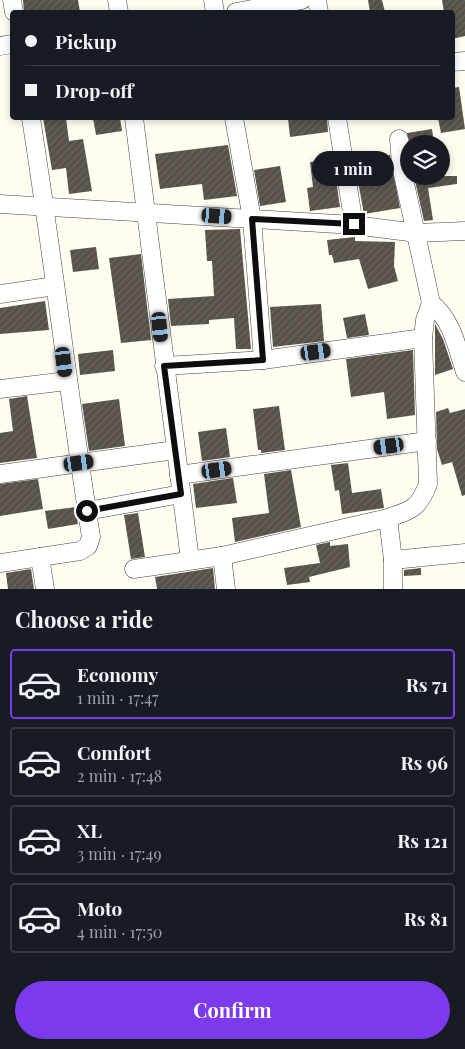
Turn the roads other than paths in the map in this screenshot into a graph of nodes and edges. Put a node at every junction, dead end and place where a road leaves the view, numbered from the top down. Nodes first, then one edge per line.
1 (302, 0) edge
2 (247, 10) edge
3 (31, 120) edge
4 (134, 120) edge
5 (234, 120) edge
6 (337, 120) edge
7 (399, 139) dead end
8 (0, 204) edge
9 (45, 206) junction
10 (148, 212) junction
11 (252, 219) junction
12 (354, 224) junction
13 (465, 231) edge
14 (417, 233) junction
15 (55, 286) junction
16 (0, 294) edge
17 (431, 303) junction
18 (424, 338) junction
19 (263, 360) junction
20 (164, 366) junction
21 (465, 372) edge
22 (67, 381) junction
23 (0, 389) edge
24 (427, 441) junction
25 (175, 450) junction
26 (79, 463) junction
27 (0, 474) edge
28 (179, 475) junction
29 (181, 494) junction
30 (87, 511) junction
31 (388, 518) junction
32 (465, 553) edge
33 (222, 556) junction
34 (40, 557) junction
35 (190, 560) junction
36 (393, 560) junction
37 (0, 563) edge
38 (134, 569) dead end
39 (45, 589) edge
40 (226, 589) edge
41 (393, 589) edge

1 - 2 street
3 - 9 street
4 - 10 street
5 - 11 street
6 - 12 street
7 - 14 street
8 - 9 street
9 - 10 street
9 - 15 street
10 - 11 street
10 - 20 street
11 - 12 street
11 - 19 street
12 - 14 street
13 - 14 street
14 - 17 street
15 - 16 street
15 - 22 street
17 - 18 street
17 - 21 street
18 - 19 street
18 - 24 street
19 - 20 street
20 - 25 street
22 - 23 street
22 - 26 street
24 - 28 street
24 - 31 street
25 - 26 street
25 - 28 street
26 - 27 street
26 - 30 street
28 - 29 street
29 - 30 street
29 - 35 street
30 - 34 street
31 - 33 street
31 - 36 street
32 - 36 street
33 - 35 street
33 - 40 street
34 - 37 street
34 - 39 street
35 - 38 street
36 - 41 street

